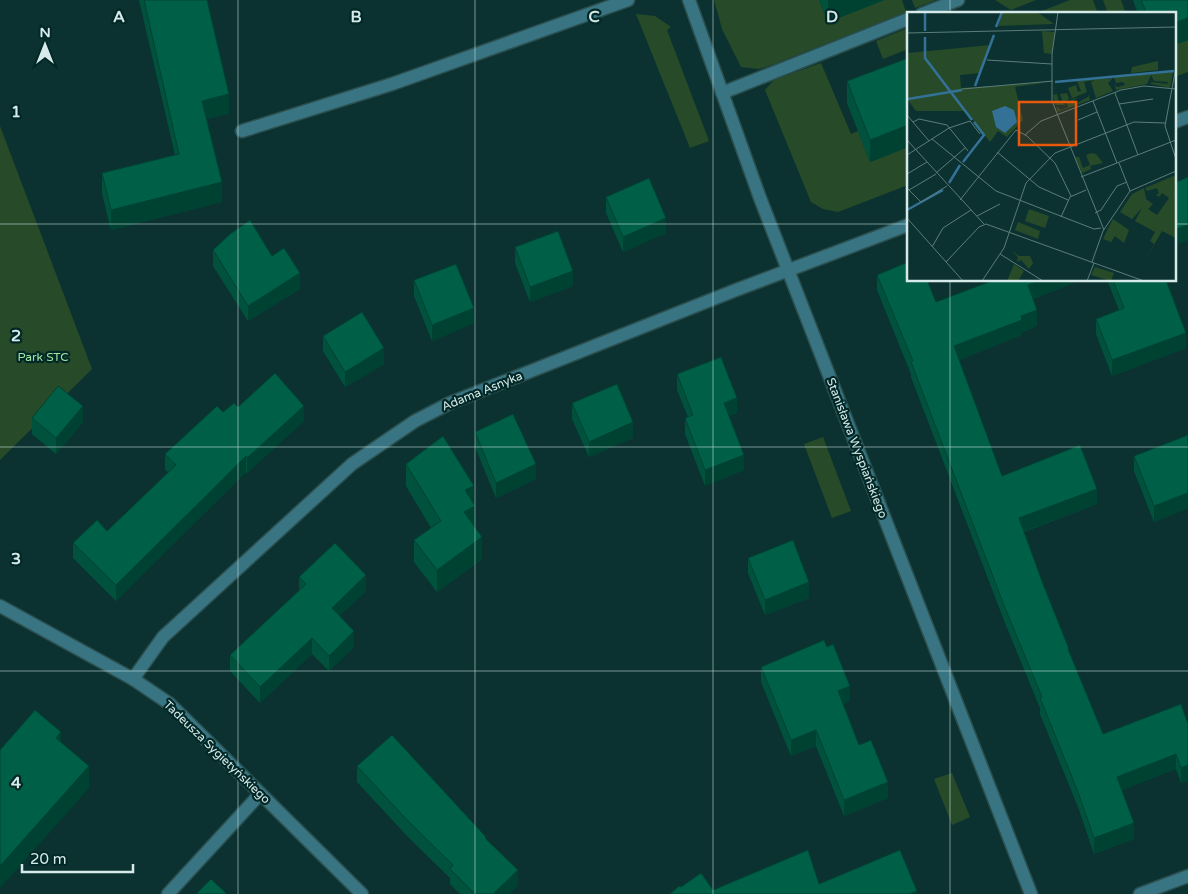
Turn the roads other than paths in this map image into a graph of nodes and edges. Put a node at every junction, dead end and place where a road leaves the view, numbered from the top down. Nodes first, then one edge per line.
1 (628, 0) edge
2 (689, 0) edge
3 (958, 0) edge
4 (927, 12) edge
5 (907, 20) edge
6 (722, 93) junction
7 (1188, 117) edge
8 (1176, 121) edge
9 (242, 131) dead end
10 (907, 225) edge
11 (788, 270) junction
12 (0, 606) edge
13 (133, 679) junction
14 (260, 794) junction
15 (1188, 876) edge
16 (168, 894) edge
17 (362, 894) edge
18 (1031, 894) edge
19 (1140, 894) edge

1 - 9 street
2 - 6 street, Stanisława Wyspiańskiego
3 - 4 street
5 - 6 street
6 - 11 street, Stanisława Wyspiańskiego
7 - 8 street
10 - 11 street, Adama Asnyka
11 - 13 street, Adama Asnyka
11 - 18 street, Stanisława Wyspiańskiego
12 - 13 street, Tadeusza Sygietyńskiego
13 - 14 street, Tadeusza Sygietyńskiego
14 - 16 street
14 - 17 street, Tadeusza Sygietyńskiego
15 - 19 street

